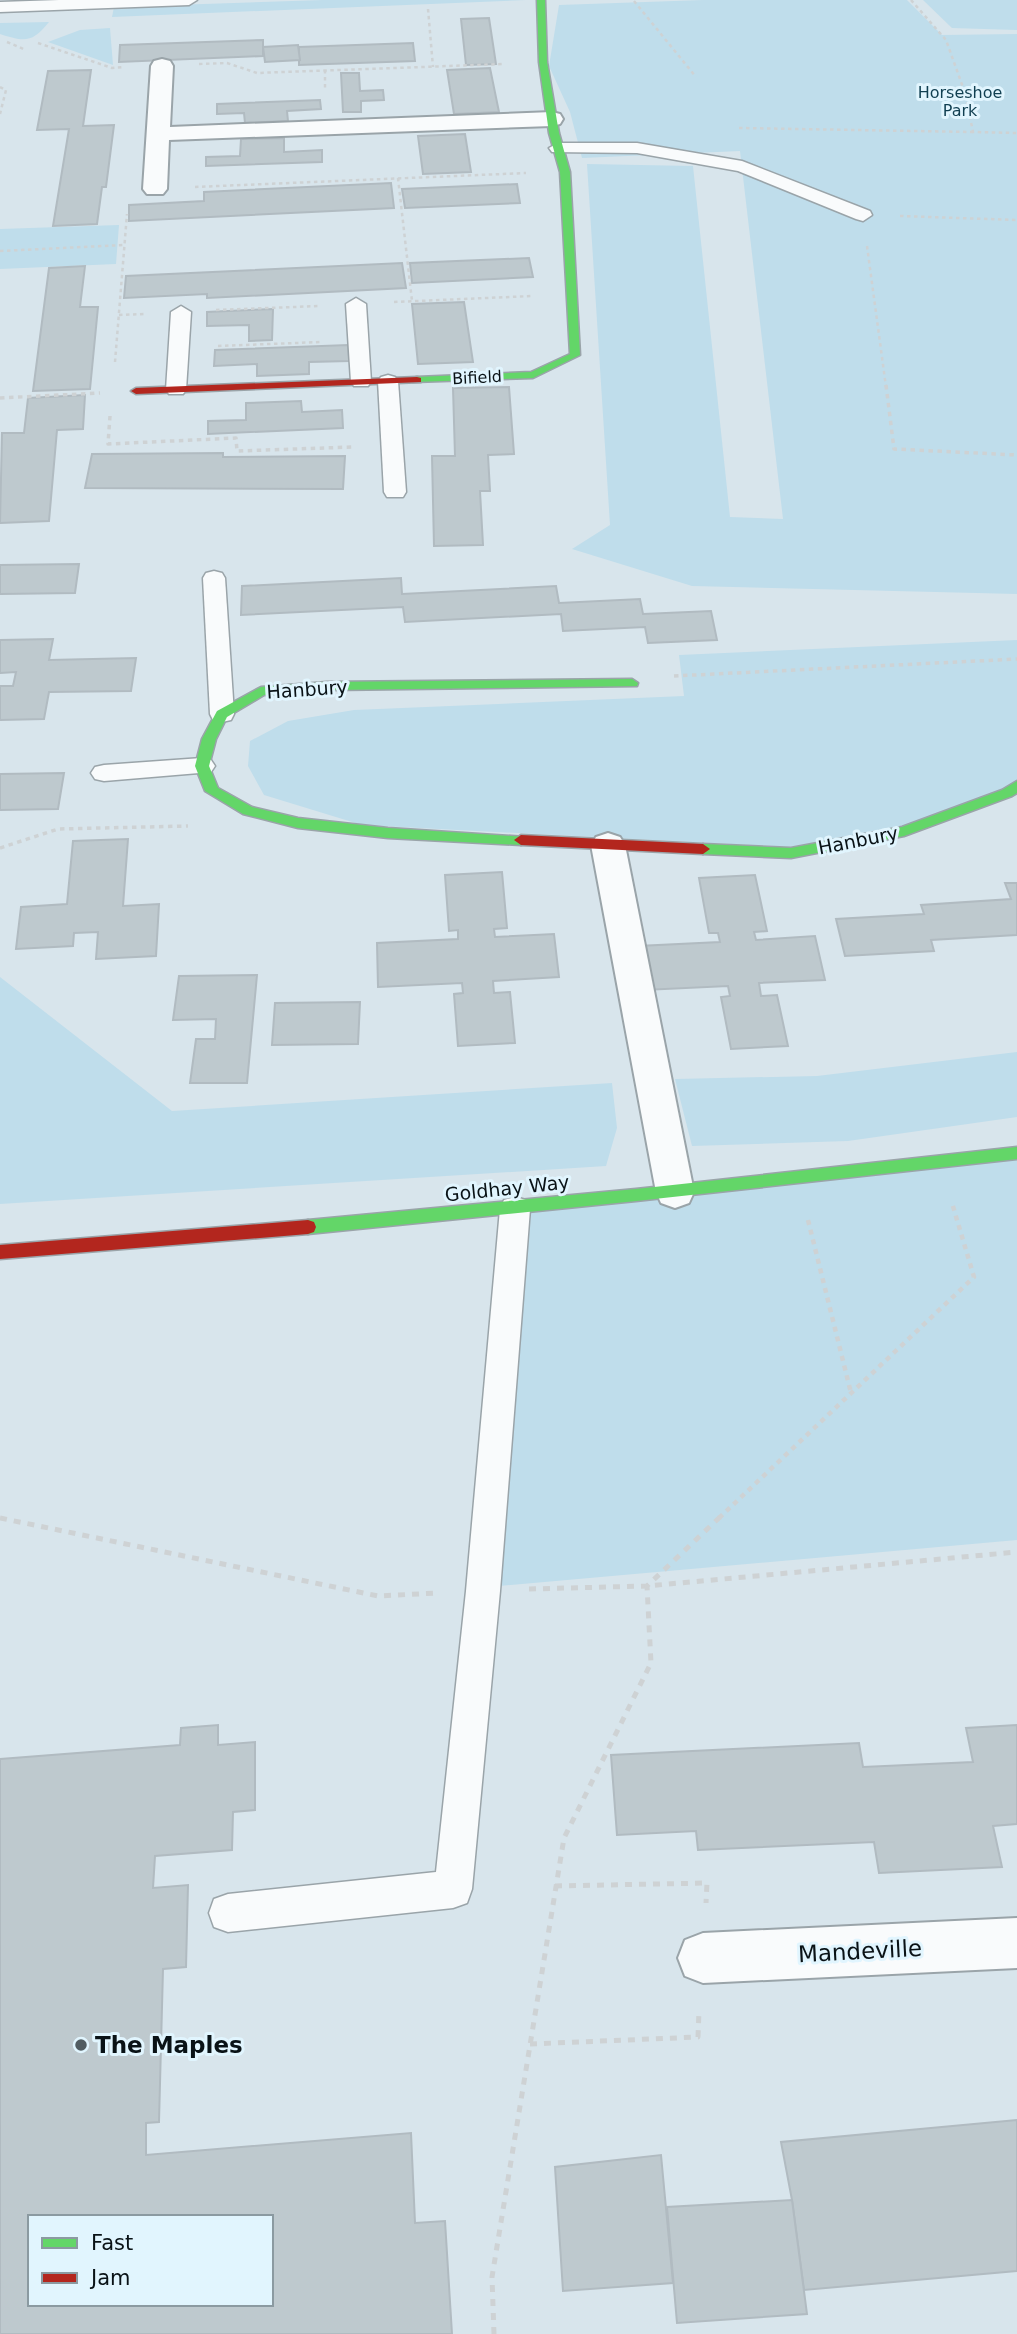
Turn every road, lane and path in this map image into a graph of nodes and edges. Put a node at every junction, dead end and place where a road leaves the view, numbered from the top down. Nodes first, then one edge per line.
1 (189, 0) edge
2 (541, 0) edge
3 (911, 0) edge
4 (634, 1) edge
5 (0, 7) edge
6 (428, 9) dead end
7 (0, 39) edge
8 (38, 43) dead end
9 (26, 50) dead end
10 (543, 62) junction
11 (162, 66) junction
12 (433, 67) junction
13 (696, 77) dead end
14 (0, 88) edge
15 (0, 114) edge
16 (552, 118) junction
17 (737, 128) dead end
18 (972, 132) junction
19 (157, 134) junction
20 (1017, 134) edge
21 (558, 148) junction
22 (565, 172) junction
23 (398, 178) junction
24 (155, 189) junction
25 (863, 215) junction
26 (1017, 220) edge
27 (124, 245) junction
28 (0, 251) edge
29 (412, 301) dead end
30 (356, 304) dead end
31 (181, 312) dead end
32 (358, 340) junction
33 (179, 348) junction
34 (388, 381) junction
35 (362, 382) junction
36 (176, 390) junction
37 (136, 391) joint
38 (113, 393) junction
39 (0, 398) edge
40 (392, 446) junction
41 (1017, 455) edge
42 (395, 492) dead end
43 (214, 578) dead end
44 (1017, 659) edge
45 (632, 684) joint
46 (222, 714) junction
47 (202, 766) junction
48 (104, 773) dead end
49 (1017, 786) edge
50 (248, 811) junction
51 (608, 845) junction
52 (0, 848) edge
53 (1017, 1153) edge
54 (939, 1162) junction
55 (798, 1178) junction
56 (675, 1192) junction
57 (515, 1209) junction
58 (0, 1252) edge
59 (851, 1393) junction
60 (228, 1913) dead end
61 (1017, 1943) edge
62 (703, 1958) dead end
63 (494, 2334) edge

1 - 5 lane
2 - 10 street, Bifield
3 - 18 path
4 - 13 path
6 - 12 path
7 - 9 path
8 - 11 path
10 - 12 path
10 - 16 street, Bifield
11 - 12 path
11 - 19 street
14 - 15 path
16 - 19 street
16 - 21 street, Bifield
17 - 18 path
18 - 20 path
19 - 24 street
21 - 22 street, Bifield
21 - 25 lane
22 - 23 path
22 - 34 street, Bifield
23 - 24 path
23 - 29 path
24 - 27 path
25 - 26 path
25 - 41 path
27 - 28 path
27 - 38 path
30 - 32 lane
31 - 33 lane
32 - 33 path
32 - 35 lane
33 - 36 lane
34 - 35 street, Bifield
34 - 40 lane
35 - 36 street, Bifield
36 - 37 street, Bifield
37 - 38 path
38 - 39 path
38 - 40 path
40 - 42 lane
43 - 46 lane
44 - 45 path
45 - 46 street, Hanbury
46 - 47 street
47 - 48 lane
47 - 50 street, Hanbury
49 - 51 street, Hanbury
50 - 51 street, Hanbury
50 - 52 path
51 - 56 street
53 - 54 street, Goldhay Way
54 - 55 street, Goldhay Way
54 - 59 path
55 - 56 street, Goldhay Way
55 - 59 path
56 - 57 street, Goldhay Way
57 - 58 street, Goldhay Way
57 - 60 lane
59 - 63 path
61 - 62 street, Mandeville

